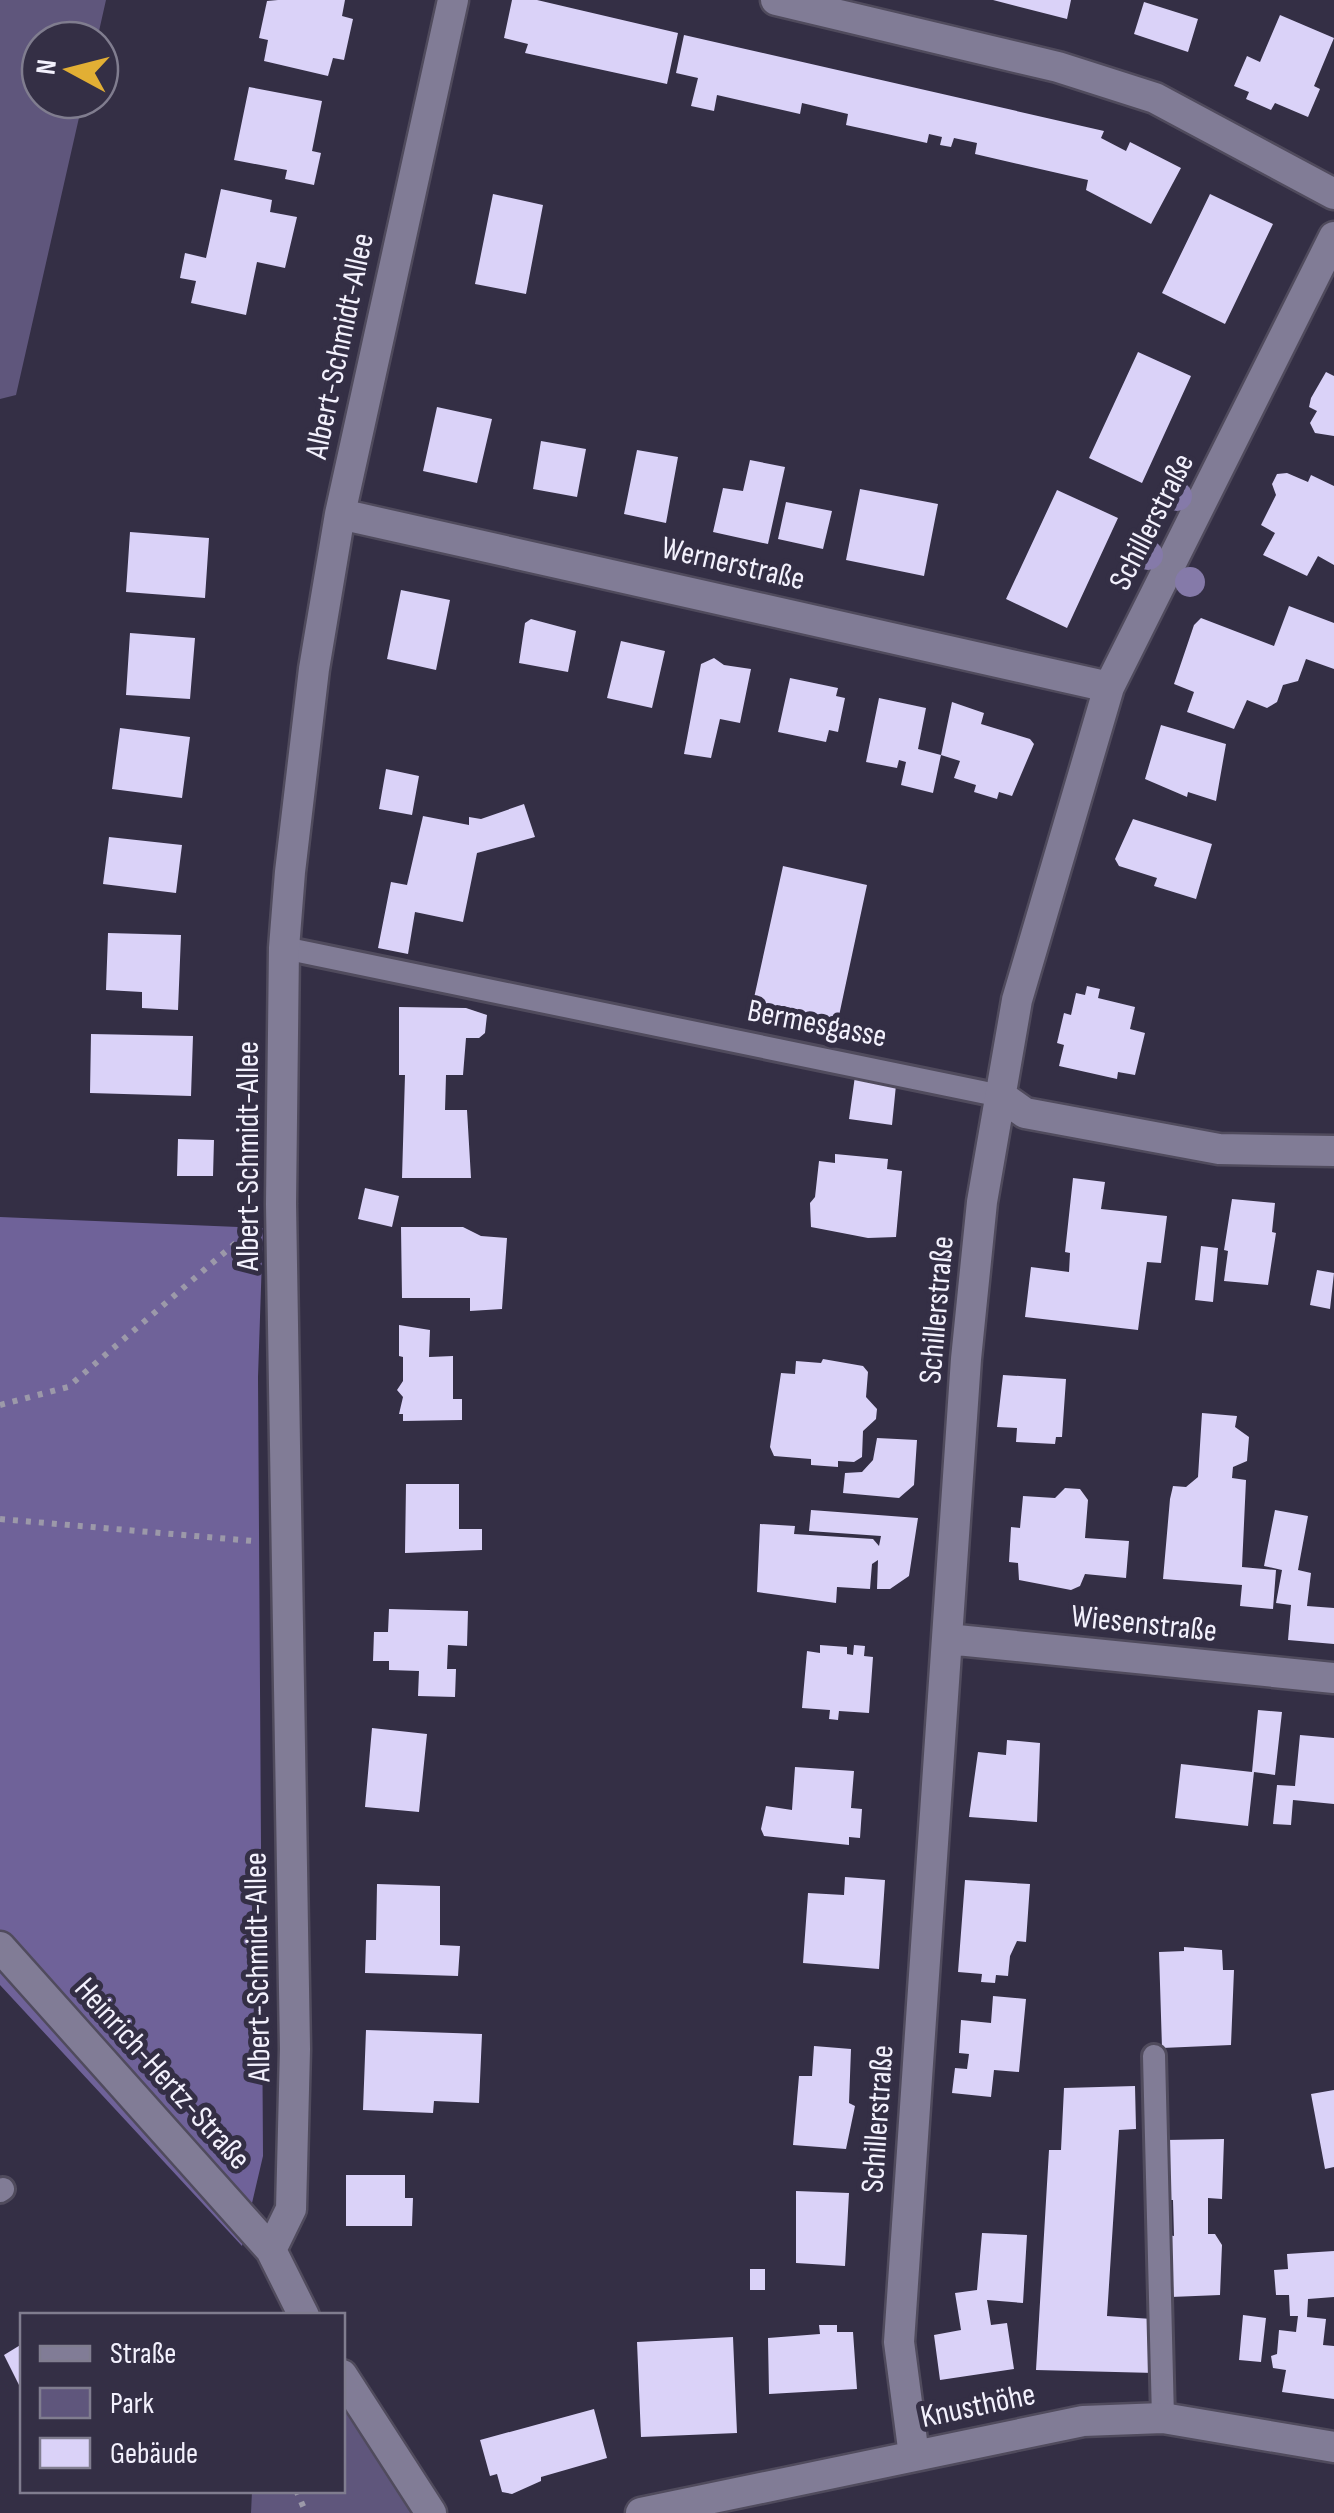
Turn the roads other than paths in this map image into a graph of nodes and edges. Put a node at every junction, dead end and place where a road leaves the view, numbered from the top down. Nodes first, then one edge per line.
1 (453, 0) edge
2 (776, 0) edge
3 (1334, 194) edge
4 (1334, 237) edge
5 (340, 514) junction
6 (1109, 688) junction
7 (284, 948) junction
8 (1001, 1096) junction
9 (1334, 1151) edge
10 (947, 1639) junction
11 (1334, 1678) edge
12 (0, 1947) edge
13 (1154, 2056) dead end
14 (271, 2250) junction
15 (302, 2313) edge
16 (345, 2380) edge
17 (1162, 2418) junction
18 (1334, 2447) edge
19 (914, 2456) junction
20 (431, 2513) edge
21 (640, 2513) edge

1 - 5 street, Albert-Schmidt-Allee
2 - 3 street
4 - 6 street, Schillerstraße
5 - 6 street, Wernerstraße
5 - 7 street, Albert-Schmidt-Allee
6 - 8 street, Schillerstraße
7 - 8 lane, Bermesgasse
7 - 14 street, Albert-Schmidt-Allee
8 - 9 street, Bermesgasse
8 - 10 street, Schillerstraße
10 - 11 street, Wiesenstraße
10 - 19 street, Schillerstraße
12 - 14 street, Heinrich-Hertz-Straße
13 - 17 lane
14 - 15 street
16 - 20 street
17 - 18 street, Knusthöhe
17 - 19 street, Knusthöhe
19 - 21 street, Knusthöhe

